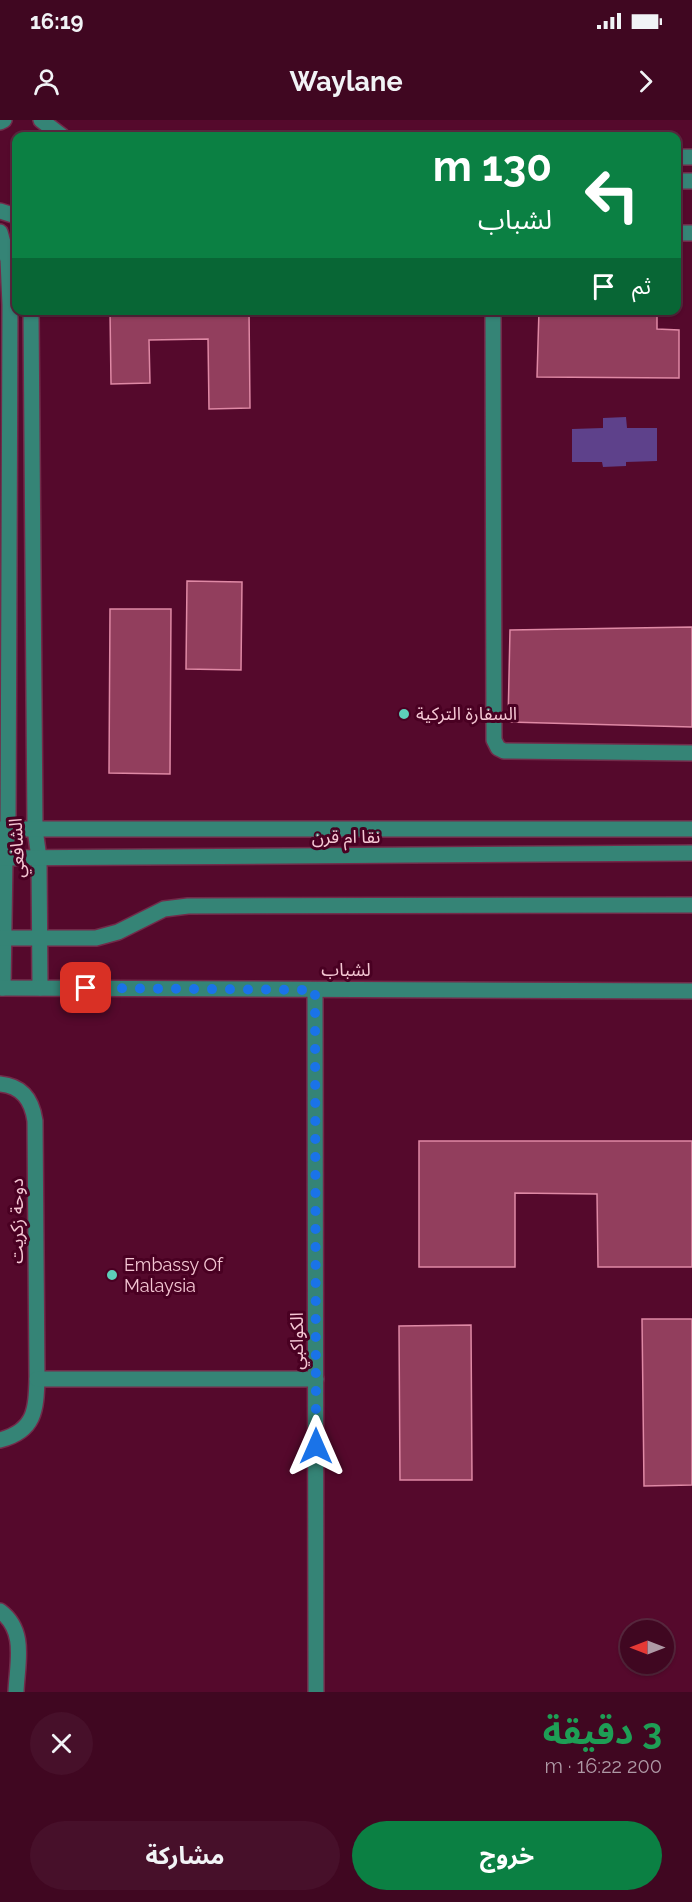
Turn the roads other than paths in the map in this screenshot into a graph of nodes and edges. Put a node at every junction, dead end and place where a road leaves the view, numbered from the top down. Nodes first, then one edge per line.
1 (0, 232) edge
2 (31, 315) edge
3 (493, 315) edge
4 (692, 753) edge
5 (4, 829) edge
6 (35, 829) junction
7 (692, 829) edge
8 (692, 853) edge
9 (2, 858) edge
10 (39, 858) junction
11 (692, 905) edge
12 (3, 938) junction
13 (39, 939) junction
14 (1, 988) edge
15 (40, 988) junction
16 (315, 990) junction
17 (692, 991) edge
18 (0, 1084) edge
19 (37, 1379) junction
20 (316, 1379) junction
21 (0, 1440) edge
22 (0, 1611) edge
23 (16, 1692) edge
24 (316, 1692) edge

1 - 5 street, الشافعي
2 - 6 street, الشافعي
3 - 4 street
5 - 6 street, نقا ام قرن
5 - 9 street, الشافعي
6 - 7 street, نقا ام قرن
6 - 10 street, الشافعي
8 - 10 street, نقا ام قرن
9 - 10 street, نقا ام قرن
9 - 12 street, الشافعي
10 - 13 street, الشافعي
11 - 13 street
12 - 13 street
12 - 14 street, الشافعي
13 - 15 street, الشافعي
14 - 15 street, لشباب
15 - 16 street, لشباب
16 - 17 street, لشباب
16 - 20 street, الكواكبي
18 - 19 street, دوحة زكريت
19 - 20 street
19 - 21 street, دوحة زكريت
20 - 24 street, الكواكبي
22 - 23 street

